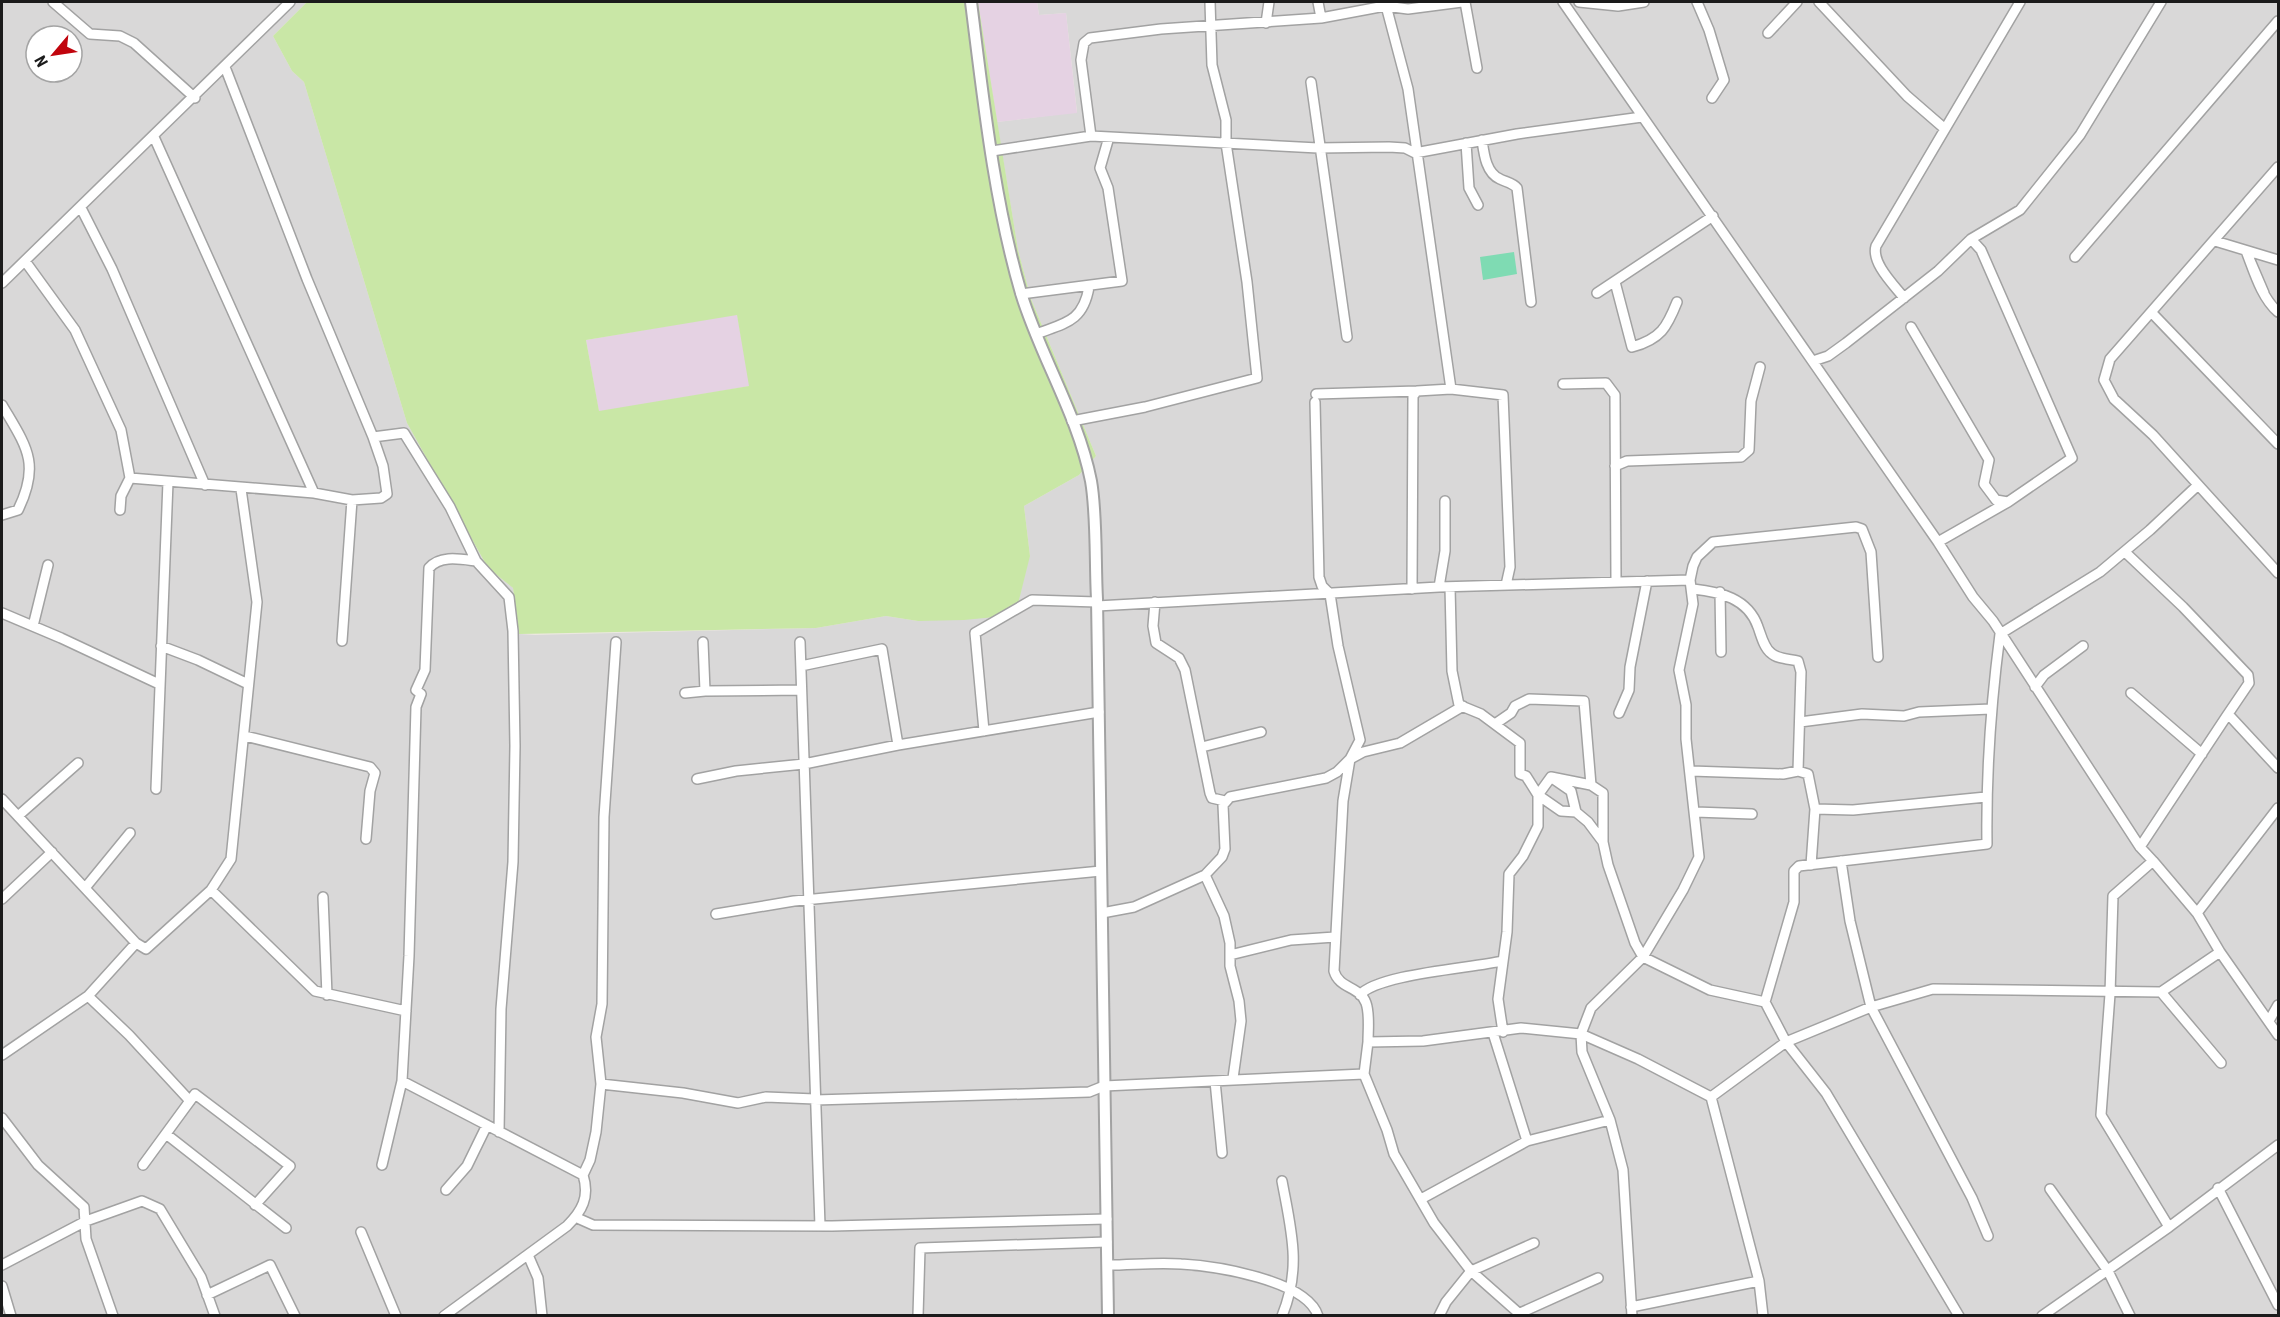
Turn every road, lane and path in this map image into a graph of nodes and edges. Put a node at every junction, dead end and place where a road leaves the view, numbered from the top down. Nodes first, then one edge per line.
1 (53, 2) edge
2 (290, 2) edge
3 (971, 2) edge
4 (1210, 2) edge
5 (1269, 2) edge
6 (1318, 2) edge
7 (1346, 2) edge
8 (1463, 2) edge
9 (1563, 2) edge
10 (1579, 2) edge
11 (1644, 2) edge
12 (1697, 2) edge
13 (1797, 2) edge
14 (1819, 2) edge
15 (2020, 2) edge
16 (2161, 2) edge
17 (1385, 4) edge
18 (1347, 13) junction
19 (1321, 18) junction
20 (2278, 21) edge
21 (1266, 23) junction
22 (1212, 28) junction
23 (1768, 33) dead end
24 (225, 67) junction
25 (1477, 68) dead end
26 (1311, 82) dead end
27 (195, 98) junction
28 (1712, 98) dead end
29 (1641, 117) junction
30 (1945, 129) junction
31 (1090, 135) junction
32 (1109, 136) junction
33 (154, 137) junction
34 (1482, 140) junction
35 (1226, 143) junction
36 (1466, 143) junction
37 (1318, 148) junction
38 (992, 151) junction
39 (1415, 153) junction
40 (2278, 167) edge
41 (1478, 205) dead end
42 (81, 208) junction
43 (1713, 216) junction
44 (1971, 239) junction
45 (2215, 241) junction
46 (2246, 251) junction
47 (2075, 257) dead end
48 (2278, 260) edge
49 (25, 261) junction
50 (1615, 282) junction
51 (2, 283) edge
52 (1089, 287) junction
53 (1597, 293) dead end
54 (1022, 294) junction
55 (1904, 298) junction
56 (1532, 302) dead end
57 (1677, 302) dead end
58 (2278, 312) edge
59 (2152, 313) junction
60 (1911, 327) dead end
61 (1036, 334) junction
62 (1347, 337) dead end
63 (1813, 361) junction
64 (1760, 367) dead end
65 (1563, 384) dead end
66 (1452, 389) junction
67 (1417, 392) junction
68 (2, 405) edge
69 (1072, 421) junction
70 (373, 437) junction
71 (2278, 444) edge
72 (1615, 466) junction
73 (130, 478) junction
74 (168, 482) junction
75 (205, 485) junction
76 (2198, 485) junction
77 (241, 489) junction
78 (314, 493) junction
79 (352, 500) junction
80 (1445, 501) dead end
81 (2008, 502) junction
82 (120, 510) dead end
83 (2, 515) edge
84 (1938, 542) junction
85 (2125, 552) junction
86 (476, 561) junction
87 (48, 565) dead end
88 (2278, 573) edge
89 (1616, 580) junction
90 (1647, 581) junction
91 (1692, 584) junction
92 (1506, 585) junction
93 (1439, 587) junction
94 (1450, 587) junction
95 (1412, 589) junction
96 (1720, 592) junction
97 (1330, 594) junction
98 (1155, 602) junction
99 (1097, 604) junction
100 (2, 613) edge
101 (33, 626) junction
102 (2000, 634) junction
103 (342, 641) dead end
104 (616, 642) dead end
105 (703, 642) dead end
106 (800, 642) dead end
107 (161, 646) junction
108 (2083, 646) dead end
109 (1721, 652) dead end
110 (1878, 657) dead end
111 (801, 666) junction
112 (159, 684) junction
113 (248, 684) junction
114 (2035, 687) junction
115 (801, 690) junction
116 (705, 691) junction
117 (685, 693) dead end
118 (2131, 693) dead end
119 (1463, 706) junction
120 (1991, 709) junction
121 (1099, 712) junction
122 (1619, 713) dead end
123 (2228, 714) junction
124 (1800, 722) junction
125 (1495, 724) junction
126 (984, 731) junction
127 (1261, 732) dead end
128 (245, 736) junction
129 (897, 745) junction
130 (1202, 747) junction
131 (2202, 754) junction
132 (1350, 759) junction
133 (78, 763) dead end
134 (804, 764) junction
135 (2278, 768) edge
136 (1691, 771) junction
137 (1798, 771) junction
138 (1551, 777) junction
139 (697, 779) dead end
140 (1591, 785) junction
141 (156, 789) dead end
142 (1538, 795) junction
143 (1986, 797) junction
144 (2, 799) edge
145 (1225, 801) junction
146 (2278, 808) edge
147 (1815, 809) junction
148 (1695, 812) junction
149 (1576, 813) junction
150 (1752, 814) dead end
151 (18, 816) junction
152 (130, 833) dead end
153 (366, 839) dead end
154 (1603, 842) junction
155 (2140, 847) junction
156 (52, 852) junction
157 (1841, 861) junction
158 (2153, 861) junction
159 (1811, 865) junction
160 (1101, 871) junction
161 (1205, 875) junction
162 (85, 888) junction
163 (211, 890) junction
164 (323, 897) dead end
165 (2, 899) edge
166 (808, 900) junction
167 (1102, 913) junction
168 (2197, 913) junction
169 (716, 914) dead end
170 (1335, 937) junction
171 (136, 942) junction
172 (2220, 952) junction
173 (1230, 955) junction
174 (1643, 957) junction
175 (1502, 961) junction
176 (2161, 992) junction
177 (1360, 994) junction
178 (2110, 994) junction
179 (327, 995) junction
180 (88, 996) junction
181 (1765, 1002) junction
182 (2278, 1005) edge
183 (1871, 1007) junction
184 (406, 1011) junction
185 (2270, 1019) junction
186 (1503, 1032) junction
187 (1493, 1033) junction
188 (1581, 1034) junction
189 (2278, 1035) edge
190 (1368, 1042) junction
191 (1786, 1042) junction
192 (2, 1055) edge
193 (2221, 1063) dead end
194 (1364, 1074) junction
195 (1233, 1078) junction
196 (1215, 1080) junction
197 (402, 1081) junction
198 (601, 1084) junction
199 (1104, 1086) junction
200 (1711, 1097) junction
201 (815, 1100) junction
202 (190, 1101) junction
203 (2, 1118) edge
204 (1610, 1120) junction
205 (487, 1125) junction
206 (499, 1132) junction
207 (166, 1134) junction
208 (1527, 1141) junction
209 (2278, 1145) edge
210 (1222, 1153) dead end
211 (143, 1165) dead end
212 (382, 1165) dead end
213 (583, 1175) junction
214 (1282, 1181) dead end
215 (2218, 1188) junction
216 (2050, 1189) dead end
217 (446, 1190) dead end
218 (1421, 1199) junction
219 (255, 1205) junction
220 (575, 1217) junction
221 (1107, 1219) junction
222 (86, 1221) junction
223 (820, 1226) junction
224 (2169, 1227) junction
225 (286, 1228) dead end
226 (361, 1233) dead end
227 (1988, 1236) dead end
228 (1107, 1242) junction
229 (1534, 1243) dead end
230 (528, 1255) junction
231 (3, 1262) edge
232 (1108, 1265) junction
233 (1471, 1271) junction
234 (2108, 1271) junction
235 (1598, 1278) dead end
236 (1759, 1281) junction
237 (2, 1286) edge
238 (1292, 1291) junction
239 (207, 1295) junction
240 (2278, 1305) edge
241 (1631, 1311) edge
242 (1521, 1314) edge
243 (11, 1316) edge
244 (113, 1316) edge
245 (215, 1316) edge
246 (295, 1316) edge
247 (396, 1316) edge
248 (444, 1316) edge
249 (542, 1316) edge
250 (918, 1316) edge
251 (1108, 1316) edge
252 (1282, 1316) edge
253 (1318, 1316) edge
254 (1439, 1316) edge
255 (1763, 1316) edge
256 (1959, 1316) edge
257 (2042, 1316) edge
258 (2130, 1316) edge

1 - 27 street
2 - 24 street
3 - 38 street
4 - 22 street
5 - 21 street
6 - 19 street
7 - 18 street
8 - 17 street
8 - 25 street
9 - 29 street
10 - 11 street
12 - 28 street
13 - 23 street
14 - 30 street
15 - 30 street
16 - 44 street
17 - 18 street
17 - 39 street
18 - 19 street
19 - 21 street
20 - 47 street
21 - 22 street
22 - 31 street
22 - 35 street
24 - 27 street
24 - 70 street
26 - 37 street
27 - 33 street
29 - 34 street
29 - 43 street
30 - 55 street
31 - 32 street
31 - 38 street
32 - 35 street
32 - 52 street
33 - 42 street
33 - 78 street
34 - 36 street
34 - 56 street
35 - 37 street
35 - 69 street
36 - 39 street
36 - 41 street
37 - 39 street
37 - 62 street
38 - 54 street
39 - 66 street
40 - 45 street
42 - 49 street
42 - 75 street
43 - 50 street
43 - 63 street
44 - 55 street
44 - 81 street
45 - 46 street
45 - 59 street
46 - 48 street
46 - 58 street
49 - 51 street
49 - 73 street
50 - 53 street
50 - 57 street
52 - 54 street
52 - 61 street
54 - 61 street
55 - 63 street
59 - 71 street
59 - 76 street
60 - 81 street
61 - 69 street
63 - 84 street
64 - 72 street
65 - 72 street
66 - 67 street
66 - 92 street
67 - 95 street
67 - 97 street
68 - 83 street
69 - 99 street
70 - 79 street
70 - 86 street
72 - 89 street
73 - 74 street
73 - 82 street
74 - 75 street
74 - 107 street
75 - 77 street
76 - 85 street
76 - 88 street
77 - 78 street
77 - 113 street
78 - 79 street
79 - 103 street
80 - 93 street
81 - 84 street
84 - 102 street
85 - 102 street
85 - 123 street
86 - 184 street
86 - 206 street
87 - 101 street
89 - 90 street
89 - 92 street
90 - 91 street
90 - 122 street
91 - 96 street
91 - 110 street
91 - 136 street
92 - 94 street
93 - 94 street
93 - 95 street
94 - 119 street
95 - 97 street
96 - 109 street
96 - 124 street
97 - 98 street
97 - 132 street
98 - 99 street
98 - 130 street
99 - 121 street
99 - 126 street
100 - 101 street
101 - 112 street
102 - 114 street
102 - 120 street
104 - 198 street
105 - 116 street
106 - 111 street
107 - 112 street
107 - 113 street
108 - 114 street
111 - 115 street
111 - 129 street
112 - 141 street
113 - 128 street
114 - 155 street
115 - 116 street
115 - 134 street
116 - 117 street
118 - 131 street
119 - 125 street
119 - 132 street
120 - 124 street
120 - 143 street
121 - 126 street
121 - 160 street
123 - 131 street
123 - 135 street
124 - 137 street
125 - 140 street
125 - 142 street
126 - 129 street
127 - 130 street
128 - 153 street
128 - 163 street
129 - 134 street
130 - 145 street
131 - 155 street
132 - 145 street
132 - 170 street
133 - 151 street
134 - 139 street
134 - 166 street
136 - 137 street
136 - 148 street
137 - 147 street
138 - 140 street
138 - 142 street
138 - 149 street
140 - 154 street
142 - 149 street
142 - 175 street
143 - 147 street
143 - 157 street
144 - 151 street
145 - 161 street
146 - 168 street
147 - 159 street
148 - 150 street
148 - 174 street
149 - 154 street
151 - 156 street
152 - 162 street
154 - 174 street
155 - 158 street
156 - 162 street
156 - 165 street
157 - 159 street
157 - 183 street
158 - 168 street
158 - 178 street
159 - 181 street
160 - 166 street
160 - 167 street
161 - 167 street
161 - 173 street
162 - 171 street
163 - 171 street
163 - 179 street
164 - 179 street
166 - 169 street
166 - 201 street
167 - 199 street
168 - 172 street
170 - 173 street
170 - 177 street
171 - 180 street
172 - 176 street
172 - 185 street
173 - 195 street
174 - 181 street
174 - 188 street
175 - 177 street
175 - 186 street
176 - 178 street
176 - 193 street
177 - 190 street
178 - 183 street
178 - 224 street
179 - 184 street
180 - 192 street
180 - 202 street
181 - 191 street
182 - 185 street
183 - 191 street
183 - 227 street
184 - 197 street
185 - 189 street
186 - 187 street
186 - 188 street
187 - 190 street
187 - 208 street
188 - 200 street
188 - 204 street
190 - 194 street
191 - 200 street
191 - 256 street
194 - 195 street
194 - 218 street
195 - 196 street
196 - 199 street
196 - 210 street
197 - 205 street
197 - 212 street
198 - 201 street
198 - 213 street
199 - 201 street
199 - 221 street
200 - 236 street
201 - 223 street
202 - 207 street
202 - 219 street
203 - 222 street
204 - 208 street
204 - 241 street
205 - 206 street
205 - 217 street
206 - 213 street
207 - 211 street
207 - 219 street
208 - 218 street
209 - 215 street
213 - 220 street
214 - 238 street
215 - 224 street
215 - 240 street
216 - 234 street
218 - 233 street
219 - 225 street
220 - 223 street
220 - 230 street
221 - 223 street
221 - 228 street
222 - 231 street
222 - 239 street
222 - 244 street
224 - 234 street
226 - 247 street
228 - 232 street
228 - 250 street
229 - 233 street
230 - 248 street
230 - 249 street
232 - 238 street
232 - 251 street
233 - 242 street
233 - 254 street
234 - 257 street
234 - 258 street
235 - 242 street
236 - 241 street
236 - 255 street
237 - 243 street
238 - 252 street
238 - 253 street
239 - 245 street
239 - 246 street

